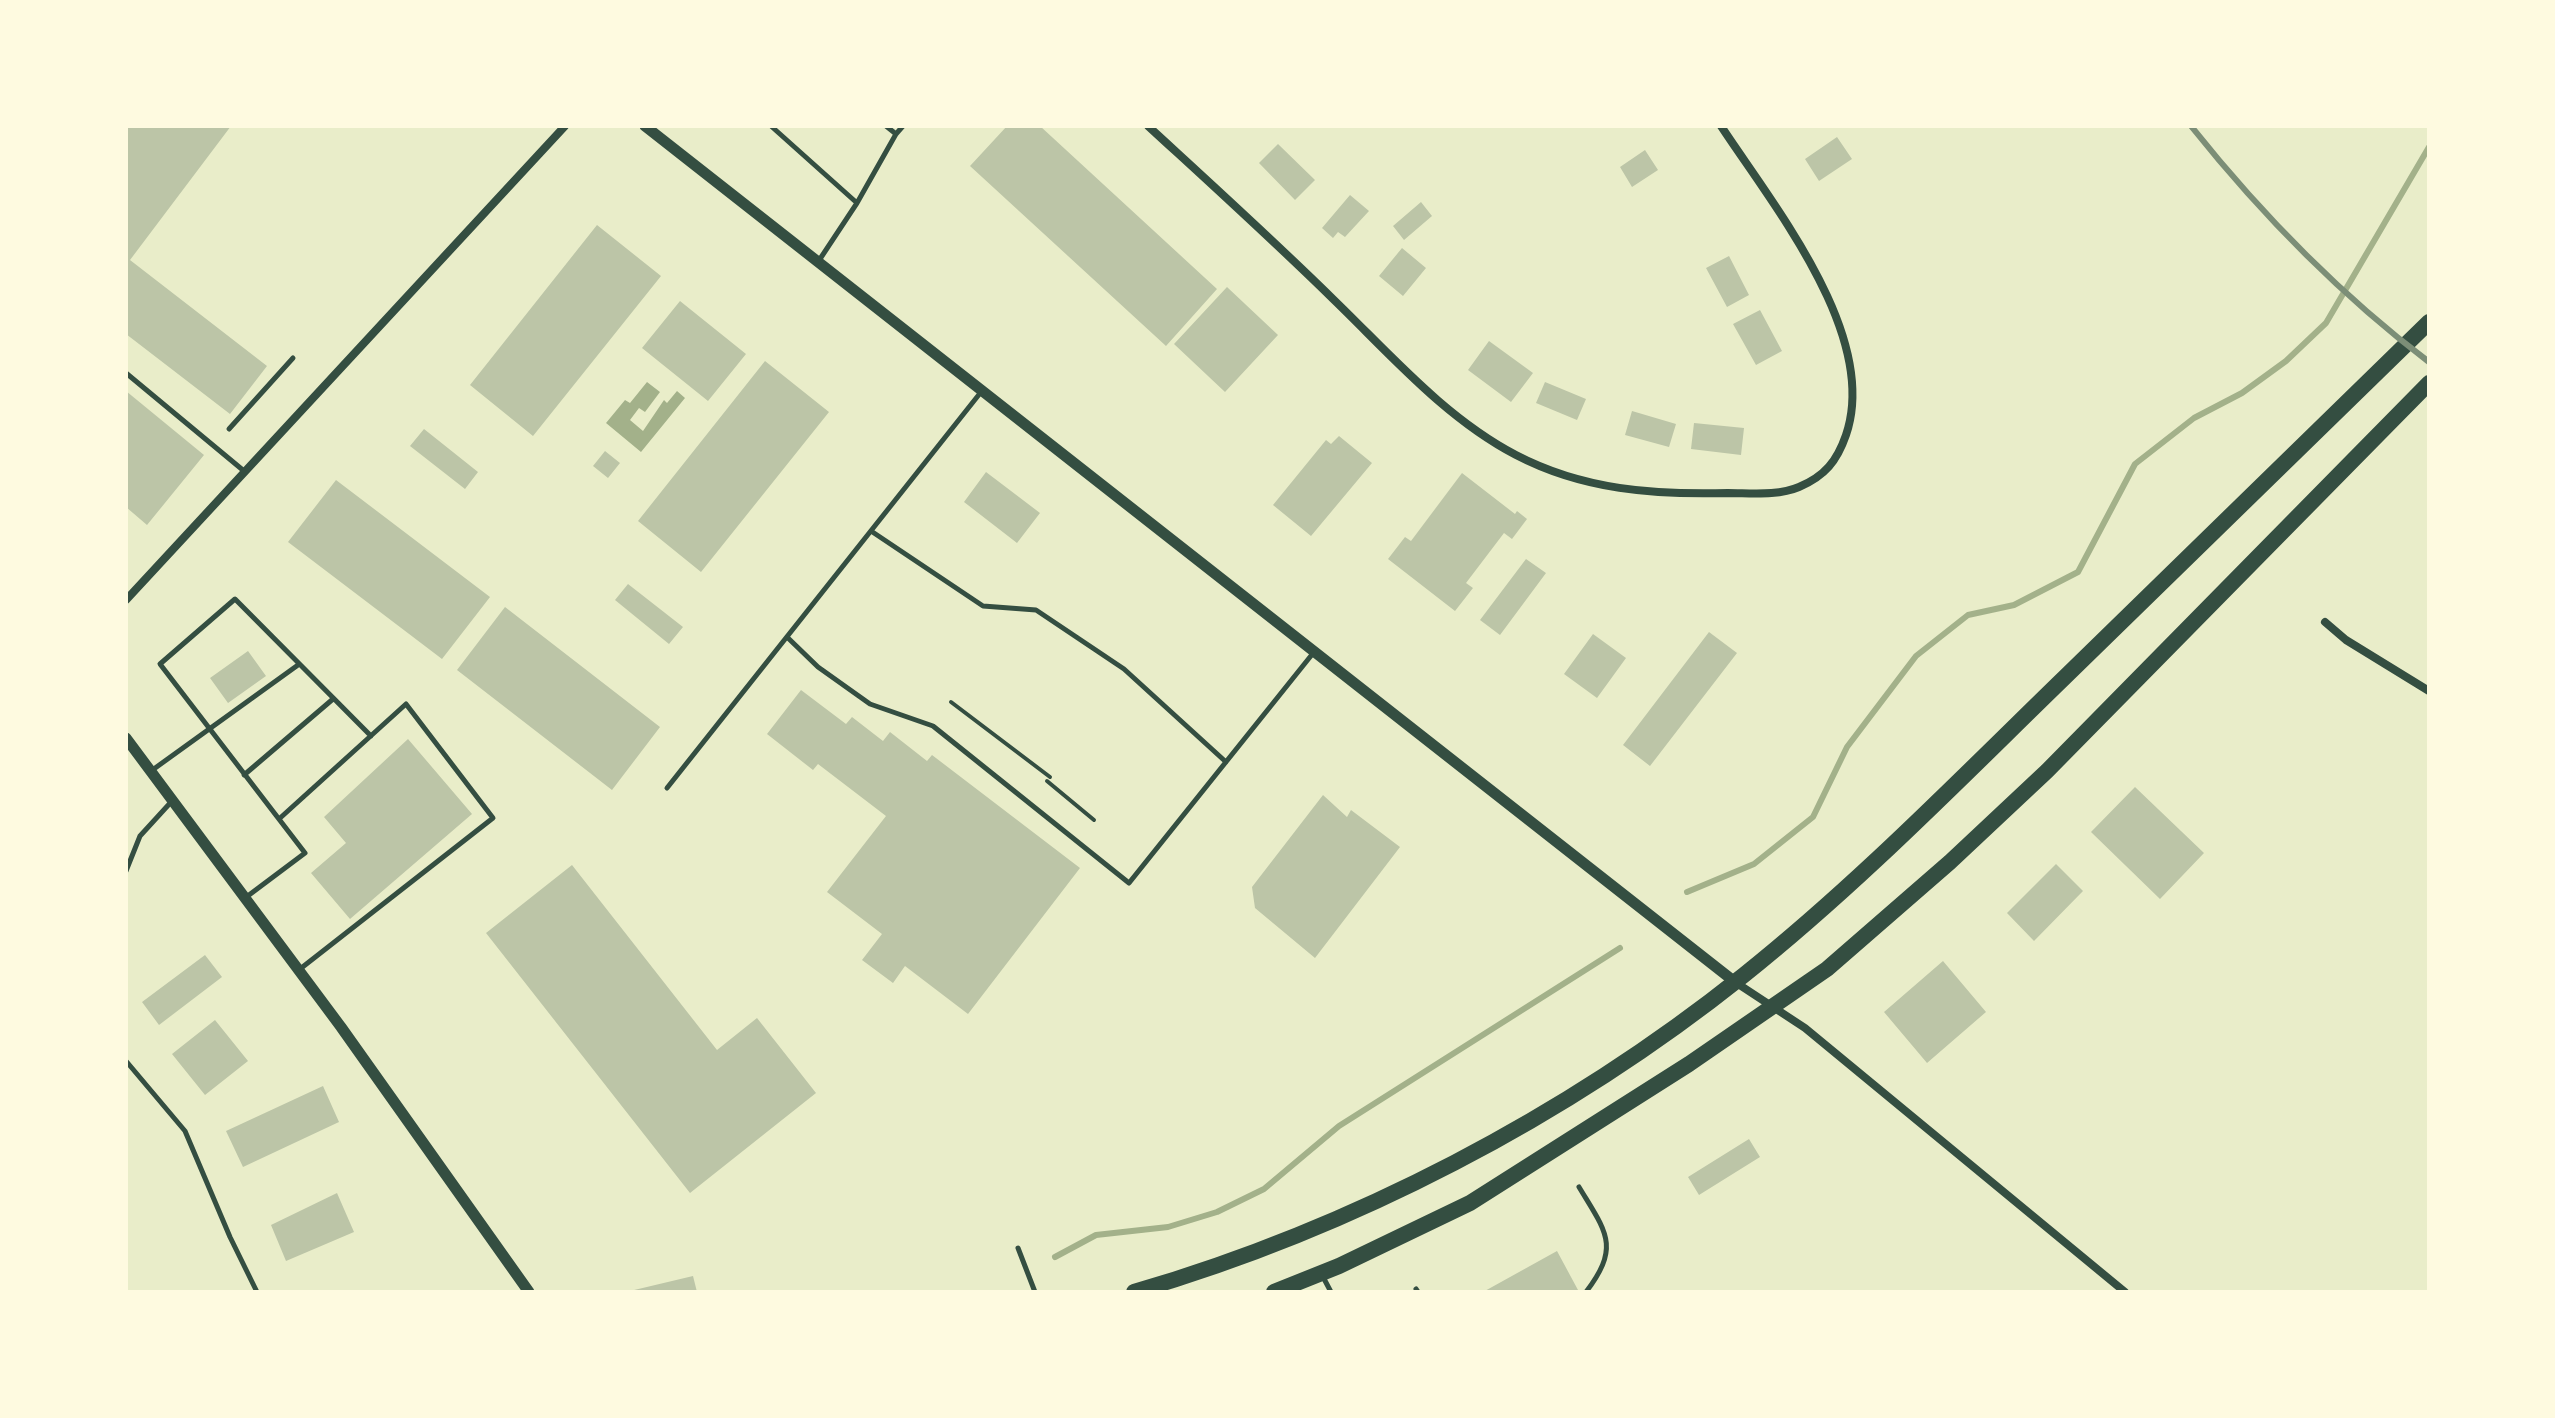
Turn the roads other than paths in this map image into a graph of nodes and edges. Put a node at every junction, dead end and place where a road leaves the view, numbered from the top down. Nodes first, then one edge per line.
1 (565, 126) edge
2 (645, 126) edge
3 (771, 126) edge
4 (886, 126) edge
5 (903, 126) edge
6 (1148, 126) edge
7 (1721, 126) edge
8 (896, 134) junction
9 (857, 203) junction
10 (817, 263) junction
11 (2429, 322) edge
12 (293, 358) dead end
13 (126, 373) edge
14 (2429, 383) edge
15 (981, 392) junction
16 (229, 429) dead end
17 (245, 472) junction
18 (871, 531) junction
19 (126, 600) edge
20 (2325, 622) dead end
21 (787, 637) junction
22 (1314, 651) junction
23 (298, 665) junction
24 (2429, 691) edge
25 (333, 699) junction
26 (209, 729) junction
27 (371, 736) junction
28 (126, 738) edge
29 (1226, 762) junction
30 (151, 771) junction
31 (244, 775) junction
32 (667, 788) dead end
33 (172, 800) junction
34 (279, 819) junction
35 (126, 871) edge
36 (245, 898) junction
37 (299, 971) junction
38 (1735, 982) junction
39 (1772, 1006) junction
40 (126, 1061) edge
41 (1579, 1187) dead end
42 (1018, 1248) dead end
43 (1321, 1273) junction
44 (1185, 1277) junction
45 (257, 1292) edge
46 (529, 1292) edge
47 (1035, 1292) edge
48 (1134, 1292) edge
49 (1167, 1292) edge
50 (1274, 1292) edge
51 (1331, 1292) edge
52 (1586, 1292) edge
53 (2125, 1292) edge

1 - 17 street
2 - 10 street
3 - 9 lane
4 - 8 lane
5 - 8 lane
6 - 7 street
8 - 9 lane
9 - 10 lane
10 - 15 street
11 - 38 highway
12 - 16 lane
13 - 17 lane
14 - 39 highway
15 - 18 lane
15 - 22 street
17 - 19 street
18 - 21 lane
18 - 29 lane
20 - 24 street
21 - 29 lane
21 - 32 lane
22 - 29 lane
22 - 38 street
23 - 25 lane
23 - 26 lane
23 - 26 lane
25 - 27 lane
25 - 31 lane
26 - 30 lane
26 - 31 lane
27 - 34 lane
27 - 37 lane
28 - 30 street
30 - 33 street
31 - 34 lane
33 - 35 lane
33 - 36 street
34 - 36 lane
36 - 37 street
37 - 46 street
38 - 39 street
38 - 44 highway
39 - 43 highway
39 - 53 street
40 - 45 lane
41 - 52 lane
42 - 47 lane
43 - 50 highway
43 - 51 lane
44 - 48 highway
44 - 49 street

